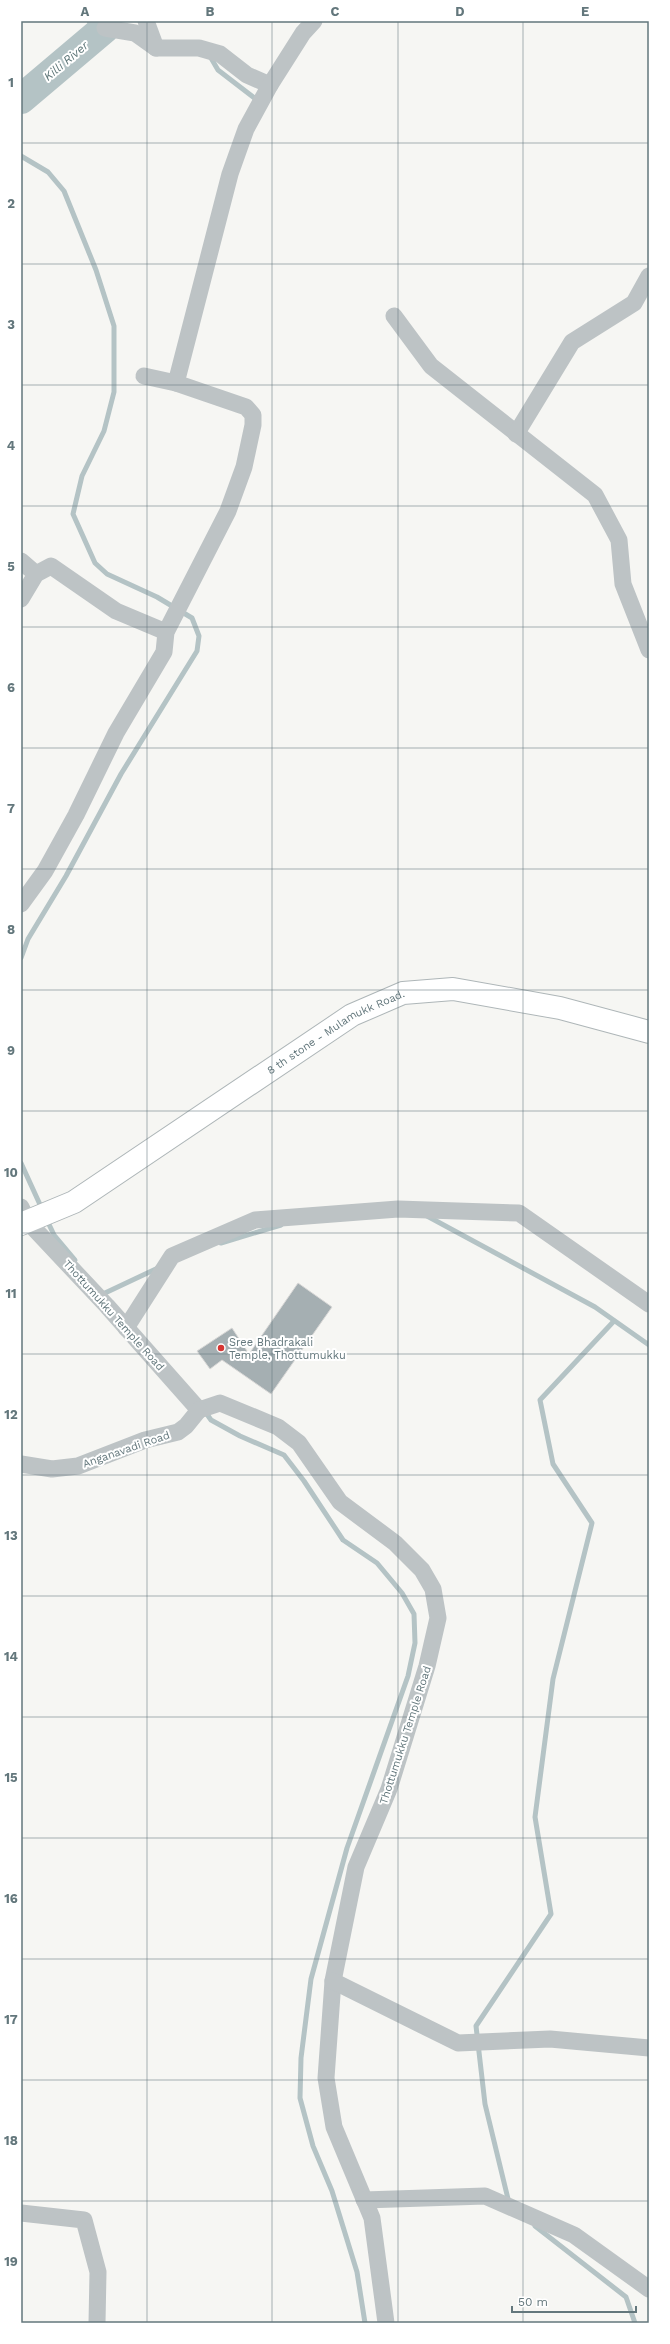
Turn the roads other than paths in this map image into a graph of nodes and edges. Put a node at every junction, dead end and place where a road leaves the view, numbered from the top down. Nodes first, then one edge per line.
1 (146, 21) edge
2 (314, 21) edge
3 (105, 28) dead end
4 (156, 48) junction
5 (270, 85) junction
6 (649, 276) edge
7 (394, 316) dead end
8 (144, 376) dead end
9 (176, 383) junction
10 (516, 434) junction
11 (21, 561) edge
12 (36, 574) junction
13 (21, 599) edge
14 (172, 620) junction
15 (649, 650) edge
16 (21, 904) edge
17 (649, 1032) edge
18 (26, 1218) edge
19 (649, 1304) edge
20 (126, 1327) junction
21 (199, 1410) junction
22 (21, 1464) edge
23 (333, 1981) junction
24 (649, 2048) edge
25 (364, 2200) junction
26 (21, 2213) edge
27 (649, 2289) edge
28 (97, 2323) edge
29 (386, 2323) edge

1 - 4 street
2 - 5 street
3 - 4 street
4 - 5 street
5 - 9 street
6 - 10 street
7 - 10 street
8 - 9 street
9 - 14 street
10 - 15 street
11 - 12 street
12 - 13 street
12 - 14 street
14 - 16 street
17 - 18 main road, 8 th stone - Mulamukk Road.
18 - 20 street, Thottumukku Temple Road
19 - 20 street
20 - 21 street, Thottumukku Temple Road
21 - 22 street, Anganavadi Road
21 - 23 street, Thottumukku Temple Road
23 - 24 street
23 - 25 street, Thottumukku Temple Road
25 - 27 street
25 - 29 street, Thottumukku Temple Road
26 - 28 street

